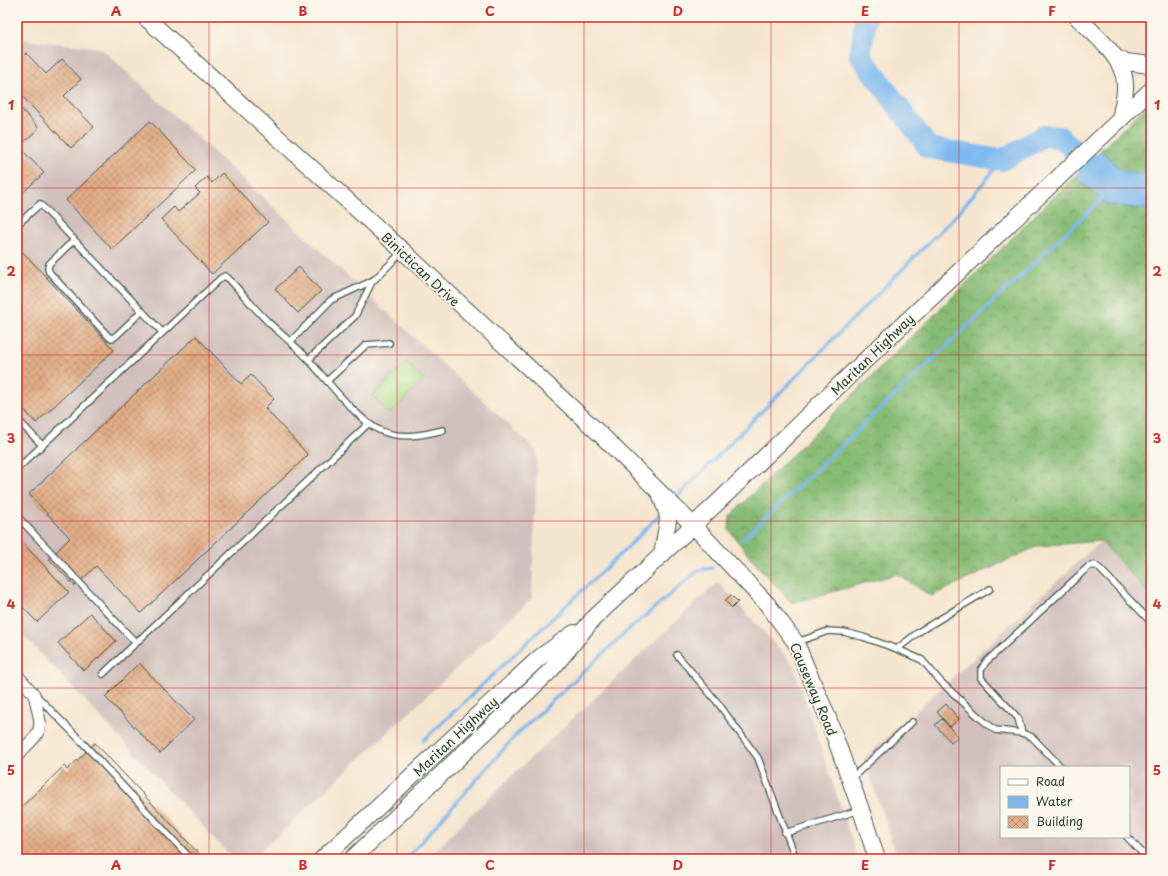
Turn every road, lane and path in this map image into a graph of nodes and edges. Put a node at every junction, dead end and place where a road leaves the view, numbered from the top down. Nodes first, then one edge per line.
1 (145, 17) edge
2 (1077, 17) edge
3 (1116, 58) junction
4 (1151, 65) edge
5 (1151, 90) edge
6 (1120, 120) junction
7 (17, 225) edge
8 (74, 240) junction
9 (403, 251) junction
10 (374, 280) junction
11 (142, 311) junction
12 (162, 332) junction
13 (291, 341) junction
14 (389, 343) dead end
15 (309, 359) junction
16 (327, 381) junction
17 (17, 419) edge
18 (368, 424) junction
19 (444, 430) dead end
20 (42, 445) junction
21 (17, 469) edge
22 (658, 490) junction
23 (17, 516) edge
24 (693, 525) junction
25 (662, 554) junction
26 (990, 589) dead end
27 (593, 619) junction
28 (1151, 622) edge
29 (136, 643) junction
30 (796, 643) junction
31 (897, 649) junction
32 (677, 655) dead end
33 (103, 674) dead end
34 (17, 675) edge
35 (34, 694) junction
36 (912, 722) dead end
37 (1022, 733) junction
38 (17, 756) edge
39 (1060, 766) edge
40 (850, 780) junction
41 (861, 810) junction
42 (785, 833) junction
43 (1128, 838) edge
44 (191, 859) edge
45 (322, 859) edge
46 (352, 859) edge
47 (796, 859) edge
48 (877, 859) edge
49 (1148, 859) edge

1 - 9 main road, Binictican Drive
2 - 3 main road
3 - 4 main road
3 - 6 main road
5 - 6 main road, Maritan Highway
6 - 24 main road, Maritan Highway
7 - 8 lane
8 - 11 lane
8 - 11 lane
9 - 10 lane
9 - 22 main road, Binictican Drive
10 - 13 lane
10 - 15 lane
11 - 12 lane
12 - 13 lane
12 - 20 lane
13 - 15 lane
14 - 16 lane
15 - 16 lane
16 - 18 lane
17 - 20 lane
18 - 19 lane
18 - 29 lane
20 - 21 lane
22 - 24 main road, Binictican Drive
22 - 25 main road
23 - 29 lane
24 - 25 main road, Maritan Highway
24 - 30 main road, Causeway Road
25 - 27 main road, Maritan Highway
26 - 31 lane
27 - 45 main road, Maritan Highway
27 - 46 main road, Maritan Highway
28 - 37 lane
29 - 33 lane
30 - 31 lane
30 - 40 main road, Causeway Road
31 - 37 lane
32 - 42 lane
34 - 35 street
35 - 38 street
35 - 44 lane
36 - 40 lane
37 - 39 lane
40 - 41 main road, Causeway Road
41 - 42 lane
41 - 48 main road, Causeway Road
42 - 47 lane
43 - 49 lane

